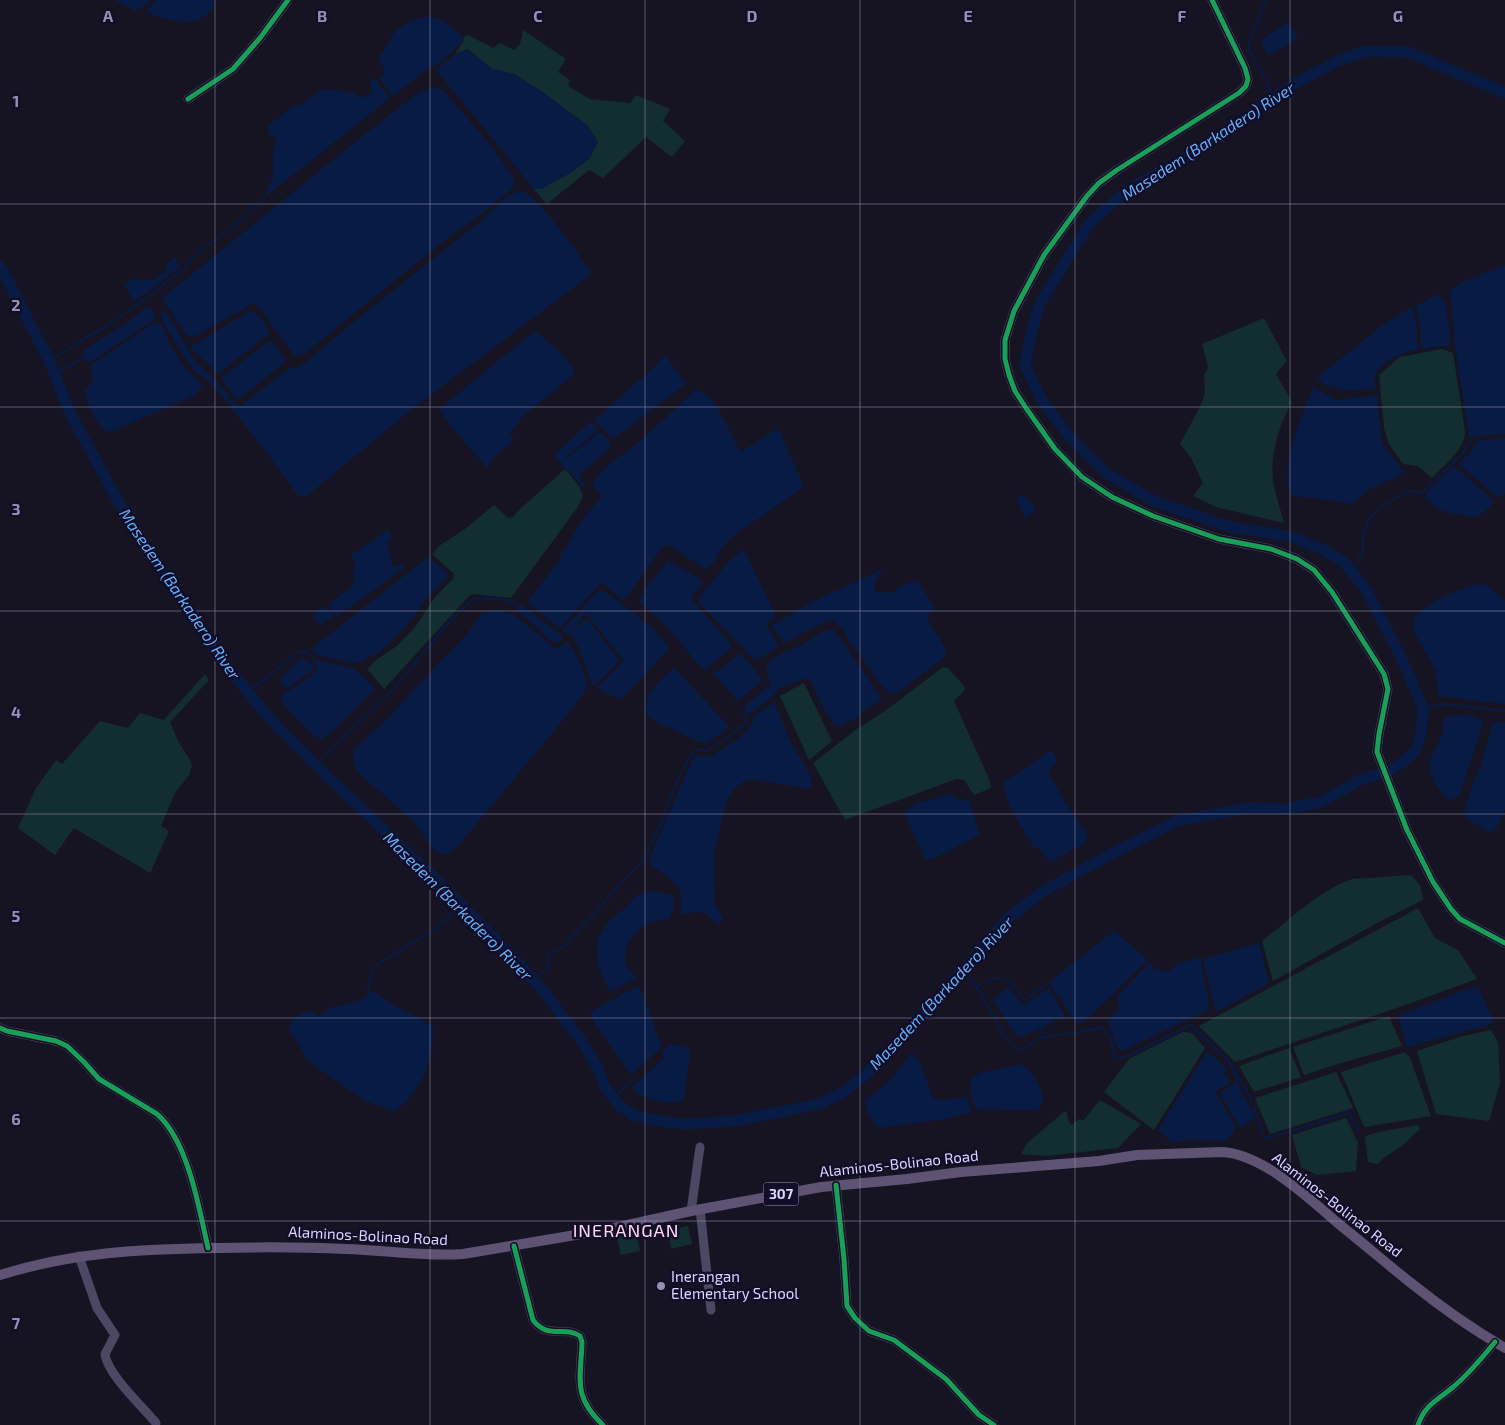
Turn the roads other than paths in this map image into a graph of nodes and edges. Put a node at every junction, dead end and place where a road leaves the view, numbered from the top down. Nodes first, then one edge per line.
1 (288, 0) edge
2 (1212, 0) edge
3 (188, 99) dead end
4 (1505, 943) edge
5 (0, 1028) edge
6 (700, 1147) dead end
7 (836, 1185) junction
8 (695, 1210) junction
9 (514, 1246) junction
10 (208, 1248) junction
11 (79, 1256) junction
12 (0, 1275) edge
13 (711, 1310) dead end
14 (1496, 1342) junction
15 (1505, 1348) edge
16 (156, 1423) dead end
17 (603, 1425) edge
18 (994, 1425) edge
19 (1418, 1425) edge

1 - 3 street
2 - 4 street
5 - 10 street
6 - 8 street
7 - 8 main road, Alaminos-Bolinao Road / 307
7 - 14 main road, Alaminos-Bolinao Road / 307
7 - 18 street
8 - 9 main road, Alaminos-Bolinao Road / 307
8 - 13 street
9 - 10 main road, Alaminos-Bolinao Road / 307
9 - 17 street
10 - 11 main road, Alaminos-Bolinao Road / 307
11 - 12 main road, Alaminos-Bolinao Road / 307
11 - 16 street
14 - 15 main road, Alaminos-Bolinao Road / 307
14 - 19 street

